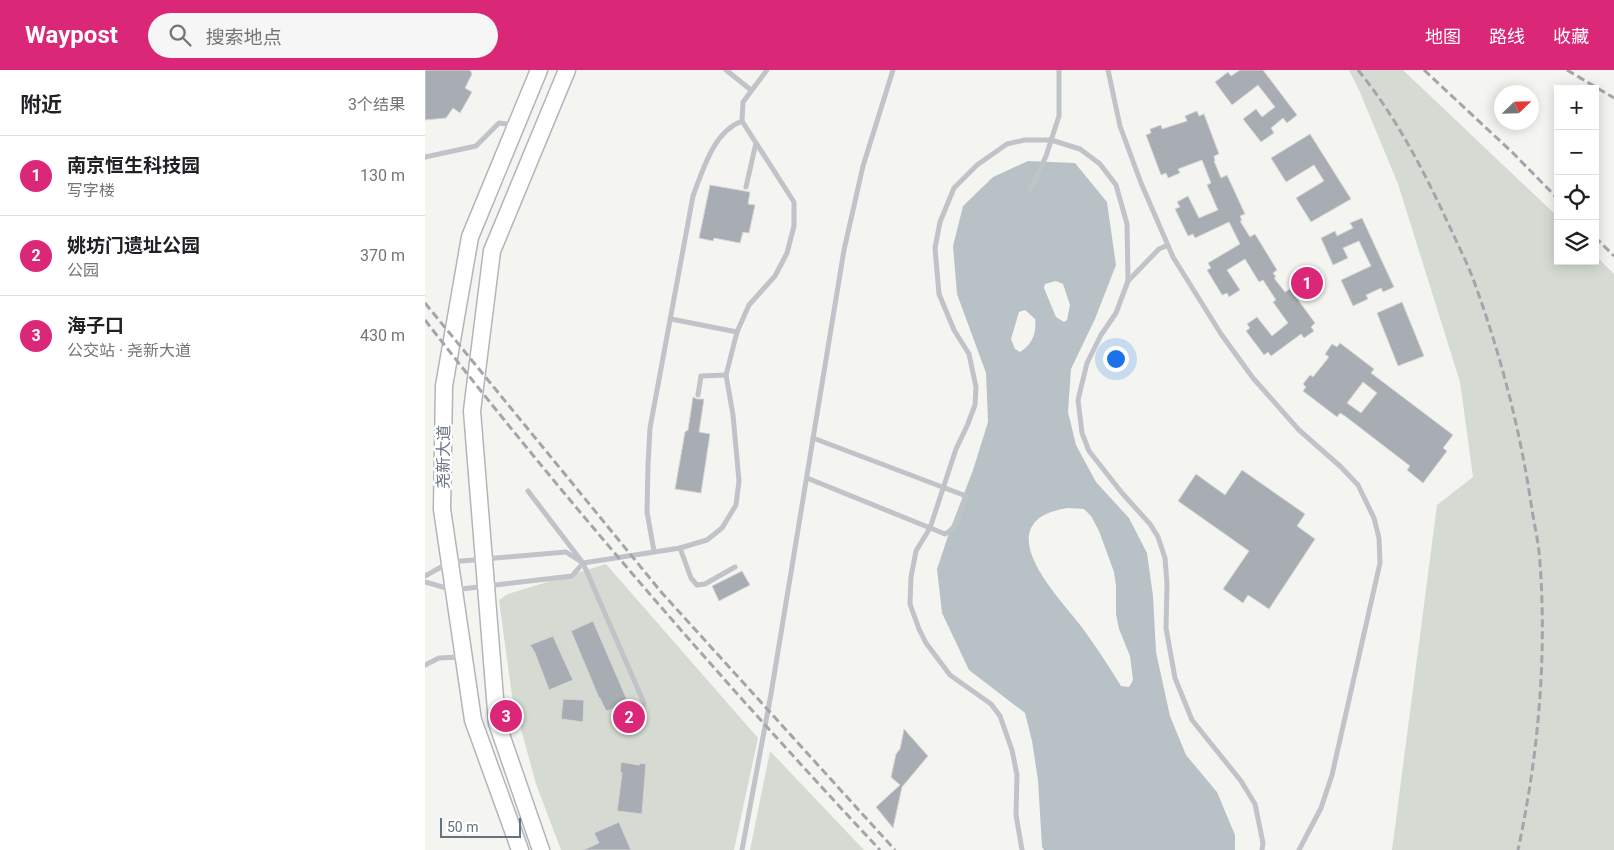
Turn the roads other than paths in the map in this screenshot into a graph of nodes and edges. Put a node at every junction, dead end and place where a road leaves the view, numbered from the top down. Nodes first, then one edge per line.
1 (539, 70) edge
2 (567, 70) edge
3 (726, 70) edge
4 (767, 70) edge
5 (893, 70) edge
6 (1059, 70) edge
7 (1108, 70) edge
8 (751, 90) junction
9 (742, 121) junction
10 (516, 125) junction
11 (1051, 140) junction
12 (756, 143) junction
13 (425, 157) edge
14 (746, 187) dead end
15 (1031, 191) dead end
16 (1167, 245) junction
17 (1128, 281) junction
18 (671, 319) junction
19 (737, 332) junction
20 (727, 376) junction
21 (697, 395) dead end
22 (813, 438) junction
23 (807, 478) junction
24 (944, 487) junction
25 (527, 491) dead end
26 (930, 528) junction
27 (680, 548) junction
28 (654, 551) junction
29 (483, 560) junction
30 (449, 562) junction
31 (583, 562) junction
32 (735, 568) dead end
33 (425, 576) edge
34 (425, 582) edge
35 (485, 586) junction
36 (453, 590) junction
37 (463, 656) junction
38 (425, 664) edge
39 (632, 724) dead end
40 (520, 850) edge
41 (541, 850) edge
42 (742, 850) edge
43 (1022, 850) edge
44 (1263, 850) edge
45 (1299, 850) edge

1 - 10 main road, 尧新大道
2 - 29 main road, 尧新大道
3 - 8 lane
4 - 8 lane
5 - 22 lane
6 - 11 lane
7 - 16 lane
8 - 9 lane
9 - 12 lane
9 - 18 lane
10 - 13 lane
10 - 30 main road, 尧新大道
11 - 15 lane
11 - 17 lane
11 - 24 lane
12 - 14 lane
12 - 19 lane
16 - 17 lane
16 - 45 lane
17 - 44 lane
18 - 19 lane
18 - 28 lane
19 - 20 lane
20 - 21 lane
20 - 27 lane
22 - 23 lane
22 - 24 lane
23 - 26 lane
23 - 42 lane
24 - 26 lane
24 - 26 lane
25 - 31 lane
26 - 43 lane
27 - 28 lane
27 - 32 lane
28 - 31 lane
29 - 30 lane
29 - 31 lane
29 - 35 main road, 尧新大道
30 - 33 lane
30 - 36 main road, 尧新大道
31 - 35 lane
31 - 39 lane
34 - 36 lane
35 - 36 lane
35 - 41 main road, 尧新大道
36 - 37 main road, 尧新大道
37 - 38 lane
37 - 40 main road, 尧新大道

